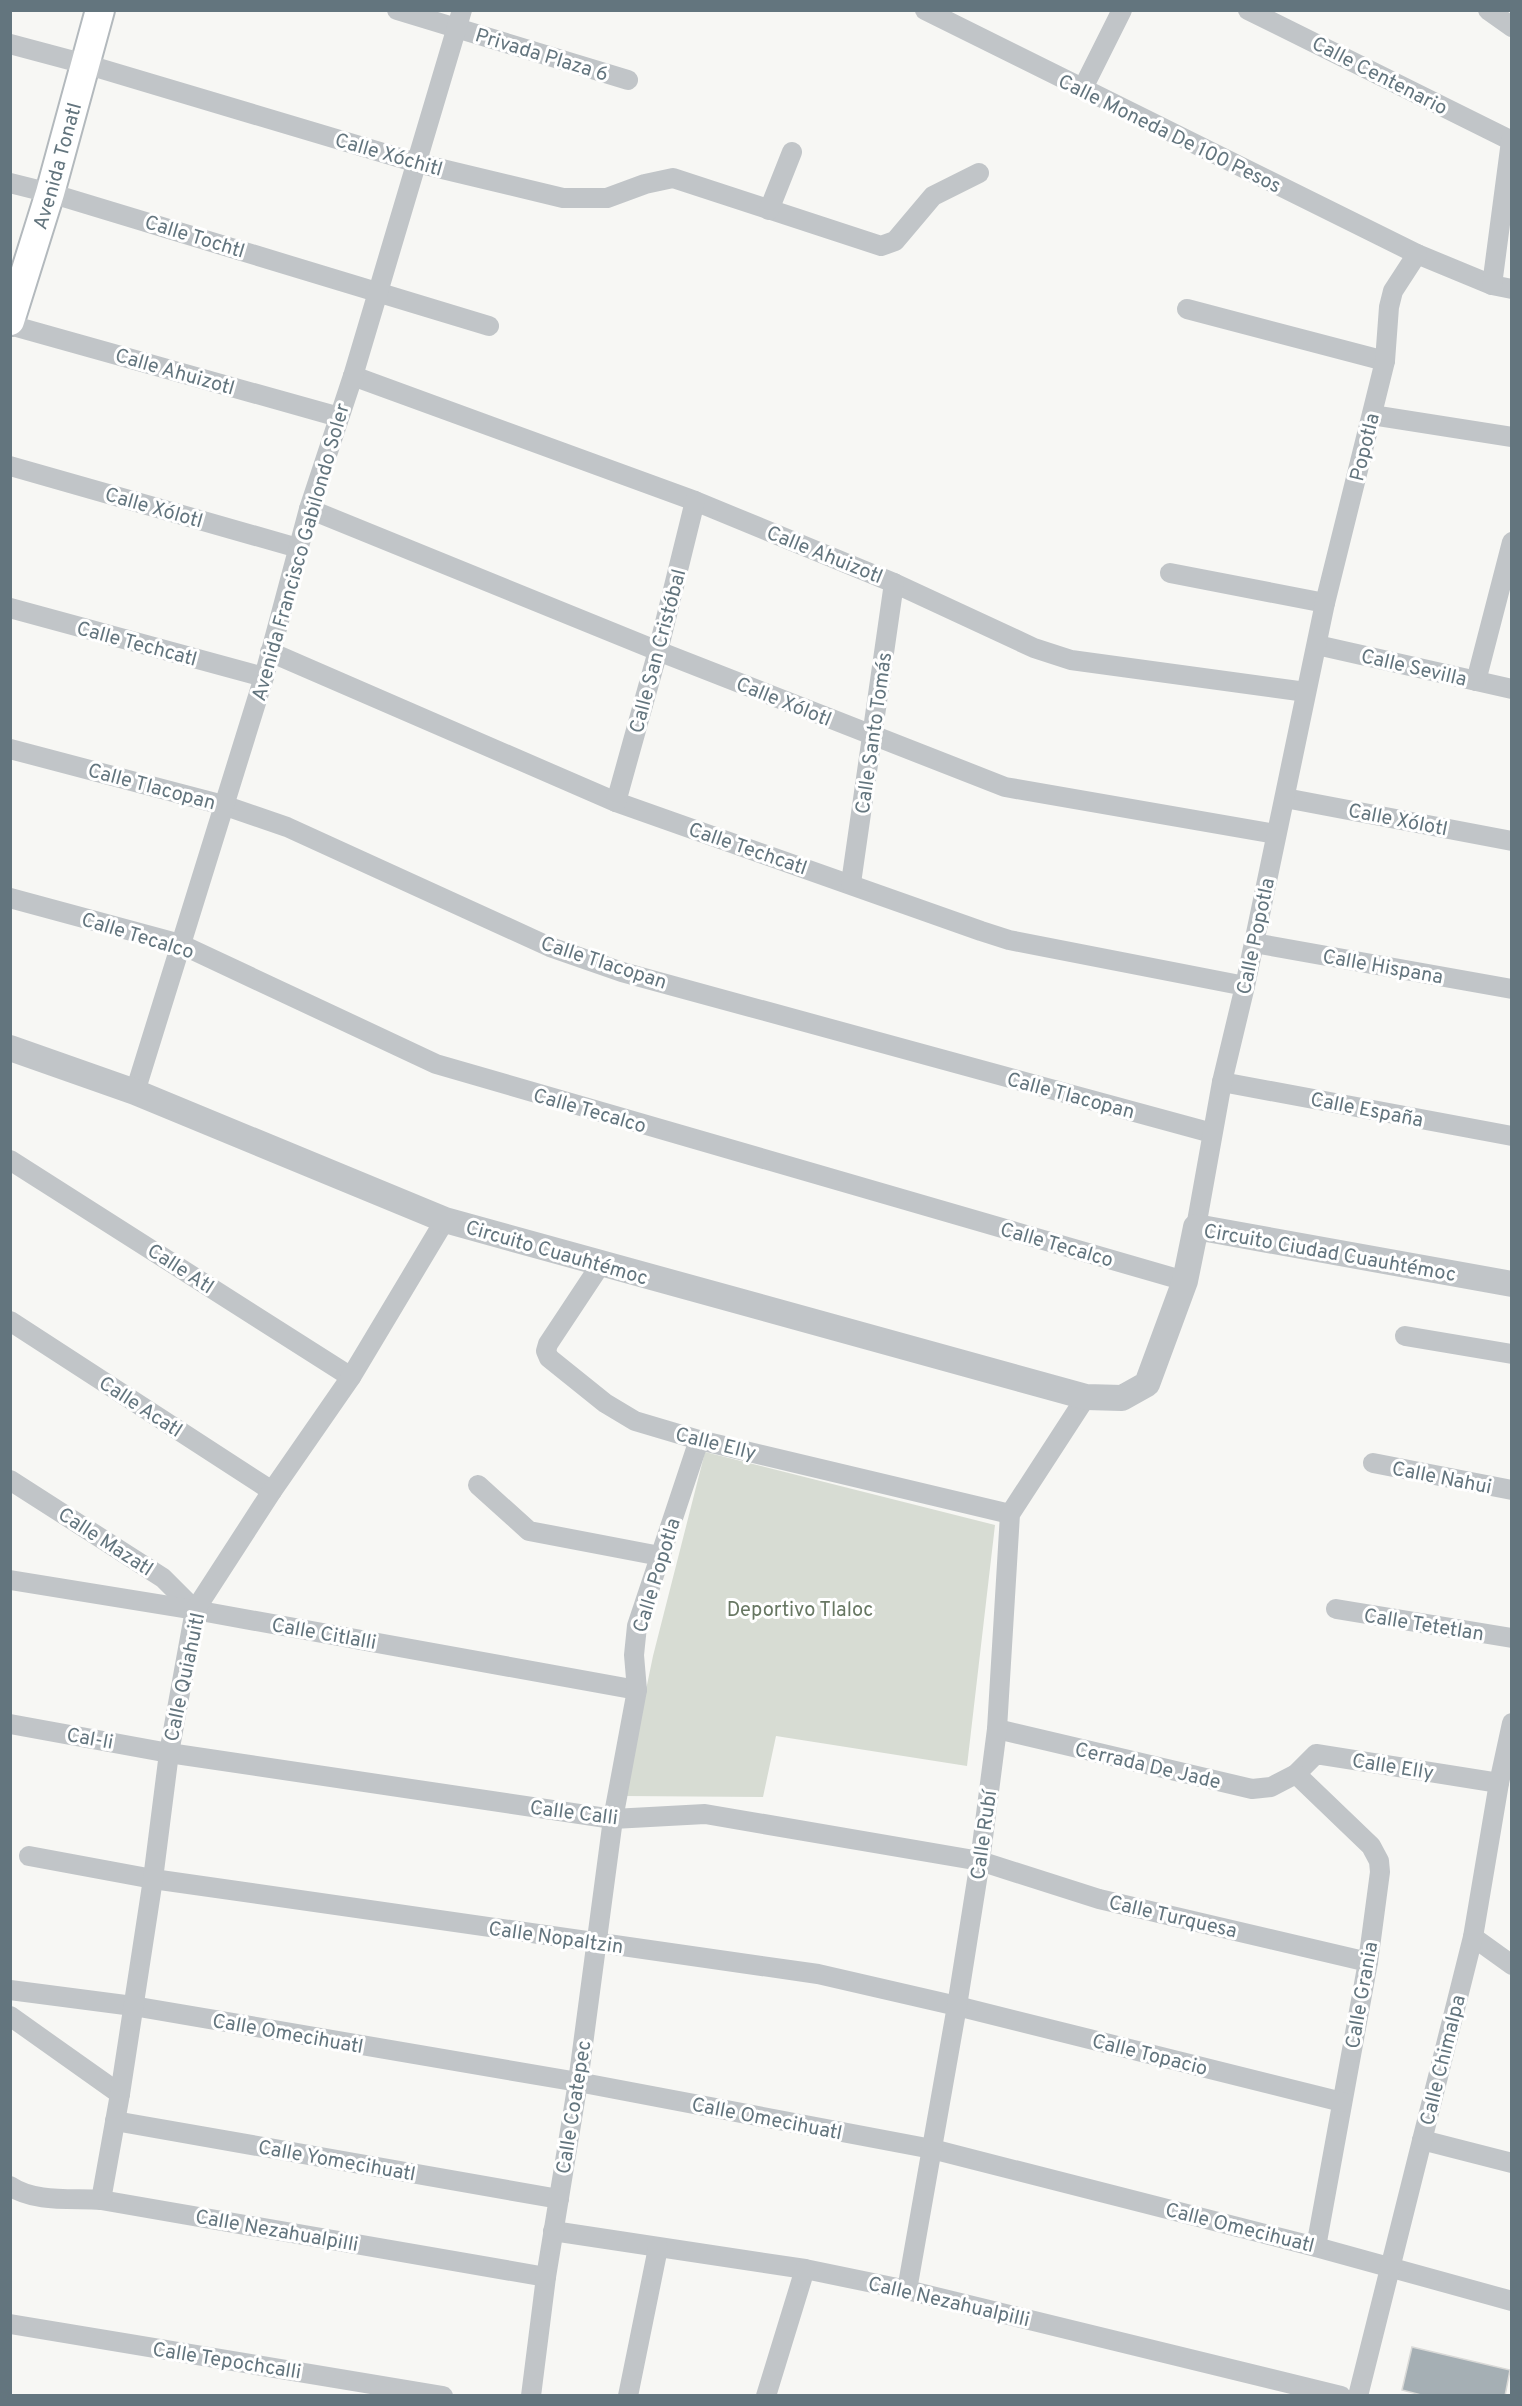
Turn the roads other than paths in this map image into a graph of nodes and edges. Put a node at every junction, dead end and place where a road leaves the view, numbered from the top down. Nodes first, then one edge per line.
1 (99, 10) edge
2 (397, 10) edge
3 (925, 10) edge
4 (1122, 10) edge
5 (1248, 10) edge
6 (1488, 10) edge
7 (1273, 15) edge
8 (459, 20) edge
9 (1512, 27) edge
10 (10, 44) edge
11 (86, 64) junction
12 (628, 80) dead end
13 (1083, 90) junction
14 (1511, 141) edge
15 (792, 152) dead end
16 (417, 163) junction
17 (979, 173) dead end
18 (10, 183) edge
19 (50, 193) junction
20 (769, 210) junction
21 (1417, 254) junction
22 (1492, 285) junction
23 (1512, 289) edge
24 (378, 291) junction
25 (1187, 309) dead end
26 (10, 323) edge
27 (489, 326) dead end
28 (1385, 361) junction
29 (352, 376) junction
30 (1372, 416) junction
31 (339, 417) junction
32 (1512, 437) edge
33 (10, 466) edge
34 (695, 501) junction
35 (309, 509) junction
36 (1512, 542) edge
37 (298, 548) junction
38 (1170, 573) dead end
39 (894, 583) junction
40 (1325, 603) junction
41 (10, 608) edge
42 (1317, 645) junction
43 (658, 651) junction
44 (270, 652) junction
45 (264, 677) junction
46 (1476, 681) junction
47 (1512, 689) edge
48 (1306, 692) junction
49 (873, 737) junction
50 (10, 749) edge
51 (1285, 798) junction
52 (616, 802) junction
53 (223, 805) junction
54 (1276, 834) junction
55 (1512, 841) edge
56 (851, 883) junction
57 (10, 898) edge
58 (1254, 943) junction
59 (180, 944) junction
60 (1245, 986) junction
61 (1512, 989) edge
62 (10, 1048) edge
63 (1222, 1082) junction
64 (135, 1092) junction
65 (1212, 1133) junction
66 (1512, 1136) edge
67 (10, 1160) edge
68 (445, 1220) junction
69 (1196, 1227) junction
70 (601, 1264) junction
71 (1185, 1281) junction
72 (1512, 1284) edge
73 (10, 1321) edge
74 (1405, 1336) dead end
75 (1512, 1354) edge
76 (351, 1377) junction
77 (1086, 1397) junction
78 (1122, 1398) joint
79 (699, 1440) junction
80 (1373, 1463) dead end
81 (10, 1480) edge
82 (478, 1485) dead end
83 (1512, 1490) edge
84 (272, 1491) junction
85 (1010, 1514) junction
86 (660, 1556) junction
87 (10, 1580) edge
88 (1336, 1609) dead end
89 (195, 1610) junction
90 (1512, 1638) edge
91 (637, 1690) junction
92 (1512, 1722) edge
93 (10, 1724) edge
94 (998, 1729) junction
95 (169, 1753) junction
96 (1296, 1774) junction
97 (1499, 1783) junction
98 (613, 1819) junction
99 (28, 1856) dead end
100 (980, 1861) junction
101 (153, 1879) junction
102 (1473, 1937) junction
103 (597, 1944) junction
104 (1368, 1962) junction
105 (1512, 1965) edge
106 (10, 1990) edge
107 (133, 2006) junction
108 (957, 2006) junction
109 (10, 2016) edge
110 (578, 2082) junction
111 (120, 2094) junction
112 (1342, 2102) junction
113 (115, 2121) junction
114 (1422, 2140) junction
115 (932, 2149) junction
116 (1512, 2163) edge
117 (10, 2186) edge
118 (559, 2199) junction
119 (101, 2200) junction
120 (553, 2231) junction
121 (1316, 2247) junction
122 (658, 2248) junction
123 (1390, 2266) junction
124 (805, 2269) junction
125 (546, 2277) junction
126 (907, 2290) junction
127 (1512, 2301) edge
128 (10, 2324) edge
129 (442, 2396) edge
130 (531, 2396) edge
131 (628, 2396) edge
132 (766, 2396) edge
133 (1341, 2396) edge
134 (1358, 2396) edge

1 - 11 main road, Avenida Tonatl
2 - 8 street, Privada Plaza 6
3 - 13 street, Calle Moneda De 100 Pesos
4 - 13 street
5 - 7 street, Calle Centenario
6 - 9 street
7 - 14 street, Calle Centenario
8 - 12 street, Privada Plaza 6
8 - 16 street, Avenida Francisco Gabilondo Soler
10 - 11 street, Calle Xóchitl
11 - 16 street, Calle Xóchitl
11 - 19 main road, Avenida Tonatl
13 - 21 street, Calle Moneda De 100 Pesos
14 - 22 street
15 - 20 street
16 - 20 street, Calle Xóchitl
16 - 24 street, Avenida Francisco Gabilondo Soler
17 - 20 street, Calle Xóchitl
18 - 19 street, Calle Tochtl
19 - 24 street, Calle Tochtl
19 - 26 main road, Avenida Tonatl
21 - 22 street, Calle Moneda De 100 Pesos
21 - 28 street, Popotla
22 - 23 street, Calle Moneda De 100 Pesos
24 - 27 street, Calle Tochtl
24 - 29 street, Avenida Francisco Gabilondo Soler
25 - 28 street
26 - 31 street, Calle Ahuizotl
28 - 30 street, Popotla
29 - 31 street, Avenida Francisco Gabilondo Soler
29 - 34 street, Calle Ahuizotl
30 - 32 street
30 - 40 street, Popotla
31 - 35 street, Avenida Francisco Gabilondo Soler
33 - 37 street, Calle Xólotl
34 - 39 street, Calle Ahuizotl
34 - 43 street, Calle San Cristóbal
35 - 37 street, Avenida Francisco Gabilondo Soler
35 - 43 street, Calle Xólotl
36 - 46 street
37 - 44 street, Avenida Francisco Gabilondo Soler
38 - 40 street
39 - 48 street, Calle Ahuizotl
39 - 49 street, Calle Santo Tomás
40 - 42 street, Popotla
41 - 45 street, Calle Techcatl
42 - 46 street, Calle Sevilla
42 - 48 street, Calle Popotla
43 - 49 street, Calle Xólotl
43 - 52 street, Calle San Cristóbal
44 - 45 street, Avenida Francisco Gabilondo Soler
44 - 52 street, Calle Techcatl
45 - 53 street, Avenida Francisco Gabilondo Soler
46 - 47 street, Calle Sevilla
48 - 51 street, Calle Popotla
49 - 54 street, Calle Xólotl
49 - 56 street, Calle Santo Tomás
50 - 53 street, Calle Tlacopan
51 - 54 street, Calle Popotla
51 - 55 street, Calle Xólotl
52 - 56 street, Calle Techcatl
53 - 59 street, Avenida Francisco Gabilondo Soler
53 - 65 street, Calle Tlacopan
54 - 58 street, Calle Popotla
56 - 60 street, Calle Techcatl
57 - 59 street, Calle Tecalco
58 - 60 street, Calle Popotla
58 - 61 street, Calle Hispana
59 - 64 street, Avenida Francisco Gabilondo Soler
59 - 71 street, Calle Tecalco
60 - 63 street, Calle Popotla
62 - 64 street, Circuito Cuauhtémoc
63 - 65 street, Calle Popotla
63 - 66 street, Calle España
64 - 68 street, Circuito Cuauhtémoc
65 - 69 street, Calle Popotla
67 - 76 street, Calle Atl
68 - 70 street, Circuito Cuauhtémoc
68 - 76 street, Calle Quiahuitl
69 - 71 street, Circuito Ciudad Cuauhtémoc
69 - 72 street, Circuito Ciudad Cuauhtémoc
70 - 77 street, Circuito Cuauhtémoc
70 - 79 street, Calle Elly
71 - 78 street, Circuito Ciudad Cuauhtémoc
73 - 84 street, Calle Acatl
74 - 75 street
76 - 84 street, Calle Quiahuitl
77 - 78 street, Circuito Cuauhtémoc
77 - 85 street, Calle Rubí
79 - 85 street, Calle Elly
79 - 86 street, Calle Popotla
80 - 83 street, Calle Nahui
81 - 89 street, Calle Mazatl
82 - 86 street
84 - 89 street, Calle Quiahuitl
85 - 94 street, Calle Rubí
86 - 91 street, Calle Popotla
87 - 89 street, Calle Citlalli
88 - 90 street, Calle Tetetlan
89 - 91 street, Calle Citlalli
89 - 95 street, Calle Quiahuitl
91 - 98 street, Calle Popotla
92 - 97 street, Calle Chimalpa
93 - 95 street, Cal-li
94 - 96 street, Cerrada De Jade
94 - 100 street, Calle Rubí
95 - 98 street, Calle Calli
95 - 101 street, Calle Quiahuitl
96 - 97 street, Calle Elly
96 - 104 street, Calle Grania
97 - 102 street, Calle Chimalpa
98 - 100 street, Calle Calli
98 - 103 street, Calle Coatepec
99 - 101 street, Calle Nopaltzin
100 - 104 street, Calle Turquesa
100 - 108 street, Calle Rubí
101 - 103 street, Calle Nopaltzin
101 - 107 street, Calle Quiahuitl
102 - 105 street
102 - 114 street, Calle Chimalpa
103 - 108 street, Calle Nopaltzin
103 - 110 street, Calle Coatepec
104 - 112 street, Calle Grania
106 - 107 street, Calle Omecihuatl
107 - 110 street, Calle Omecihuatl
107 - 111 street, Calle Quiahuitl
108 - 112 street, Calle Topacio
108 - 115 street, Calle Rubí
109 - 111 street
110 - 115 street, Calle Omecihuatl
110 - 118 street, Calle Coatepec
111 - 113 street, Calle Quiahuitl
112 - 121 street, Calle Grania
113 - 118 street, Calle Yomecihuatl
113 - 119 street, Calle Quiahuitl
114 - 116 street
114 - 123 street, Calle Chimalpa
115 - 121 street, Calle Omecihuatl
115 - 126 street, Calle Rubí
117 - 119 street, Calle Nezahualpilli
118 - 120 street, Calle Coatepec
119 - 125 street, Calle Nezahualpilli
120 - 122 street, Calle Nezahualpilli
120 - 125 street, Calle Coatepec
121 - 123 street, Calle Omecihuatl
122 - 124 street, Calle Nezahualpilli
122 - 131 street
123 - 127 street, Calle Omecihuatl
123 - 134 street, Calle Chimalpa
124 - 126 street, Calle Nezahualpilli
124 - 132 street
125 - 130 street, Calle Coatepec
126 - 133 street, Calle Nezahualpilli
128 - 129 street, Calle Tepochcalli

